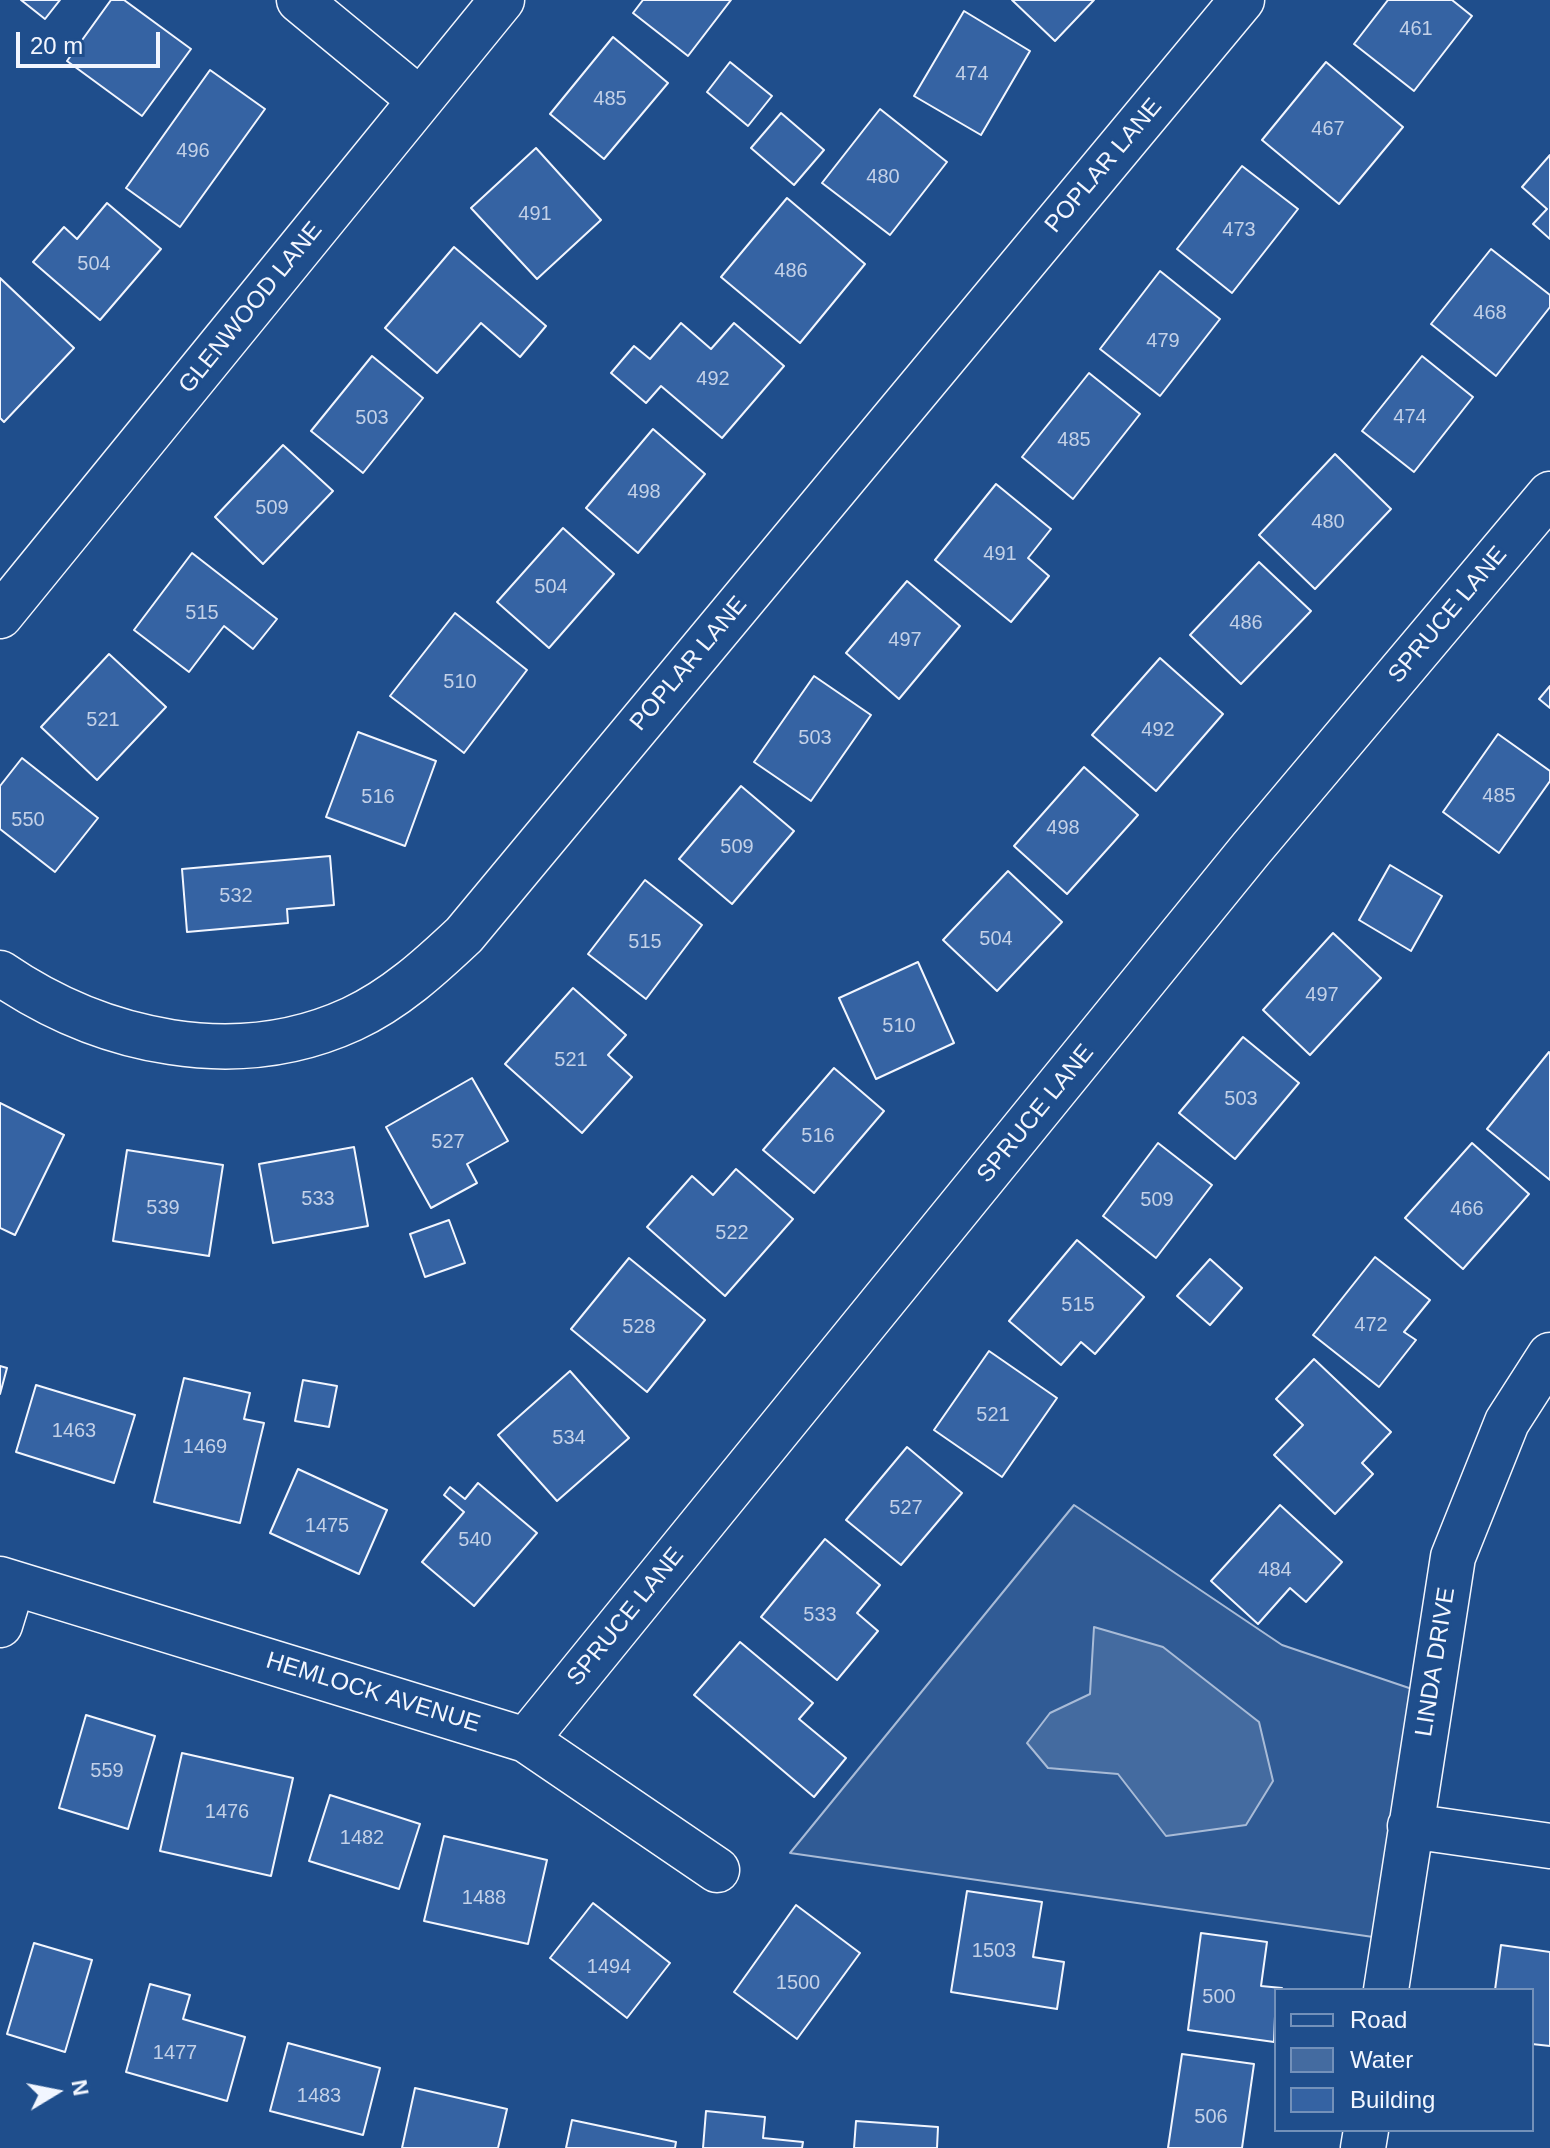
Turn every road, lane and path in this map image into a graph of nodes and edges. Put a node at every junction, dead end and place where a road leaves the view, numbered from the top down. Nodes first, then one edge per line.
1 (299, 0) edge
2 (502, 0) edge
3 (1242, 0) edge
4 (419, 99) junction
5 (1550, 494) edge
6 (0, 616) edge
7 (0, 973) edge
8 (1550, 1355) edge
9 (6, 1581) edge
10 (0, 1625) edge
11 (526, 1740) junction
12 (1410, 1826) junction
13 (1550, 1846) edge
14 (717, 1870) dead end
15 (1386, 1988) edge

1 - 4 street
2 - 4 street, GLENWOOD LANE
3 - 7 street, POPLAR LANE
4 - 6 street, GLENWOOD LANE
5 - 11 street, SPRUCE LANE
8 - 12 street, LINDA DRIVE
9 - 10 street
9 - 11 street, HEMLOCK AVENUE
11 - 14 street, HEMLOCK AVENUE
12 - 13 street
12 - 15 street, LINDA DRIVE

